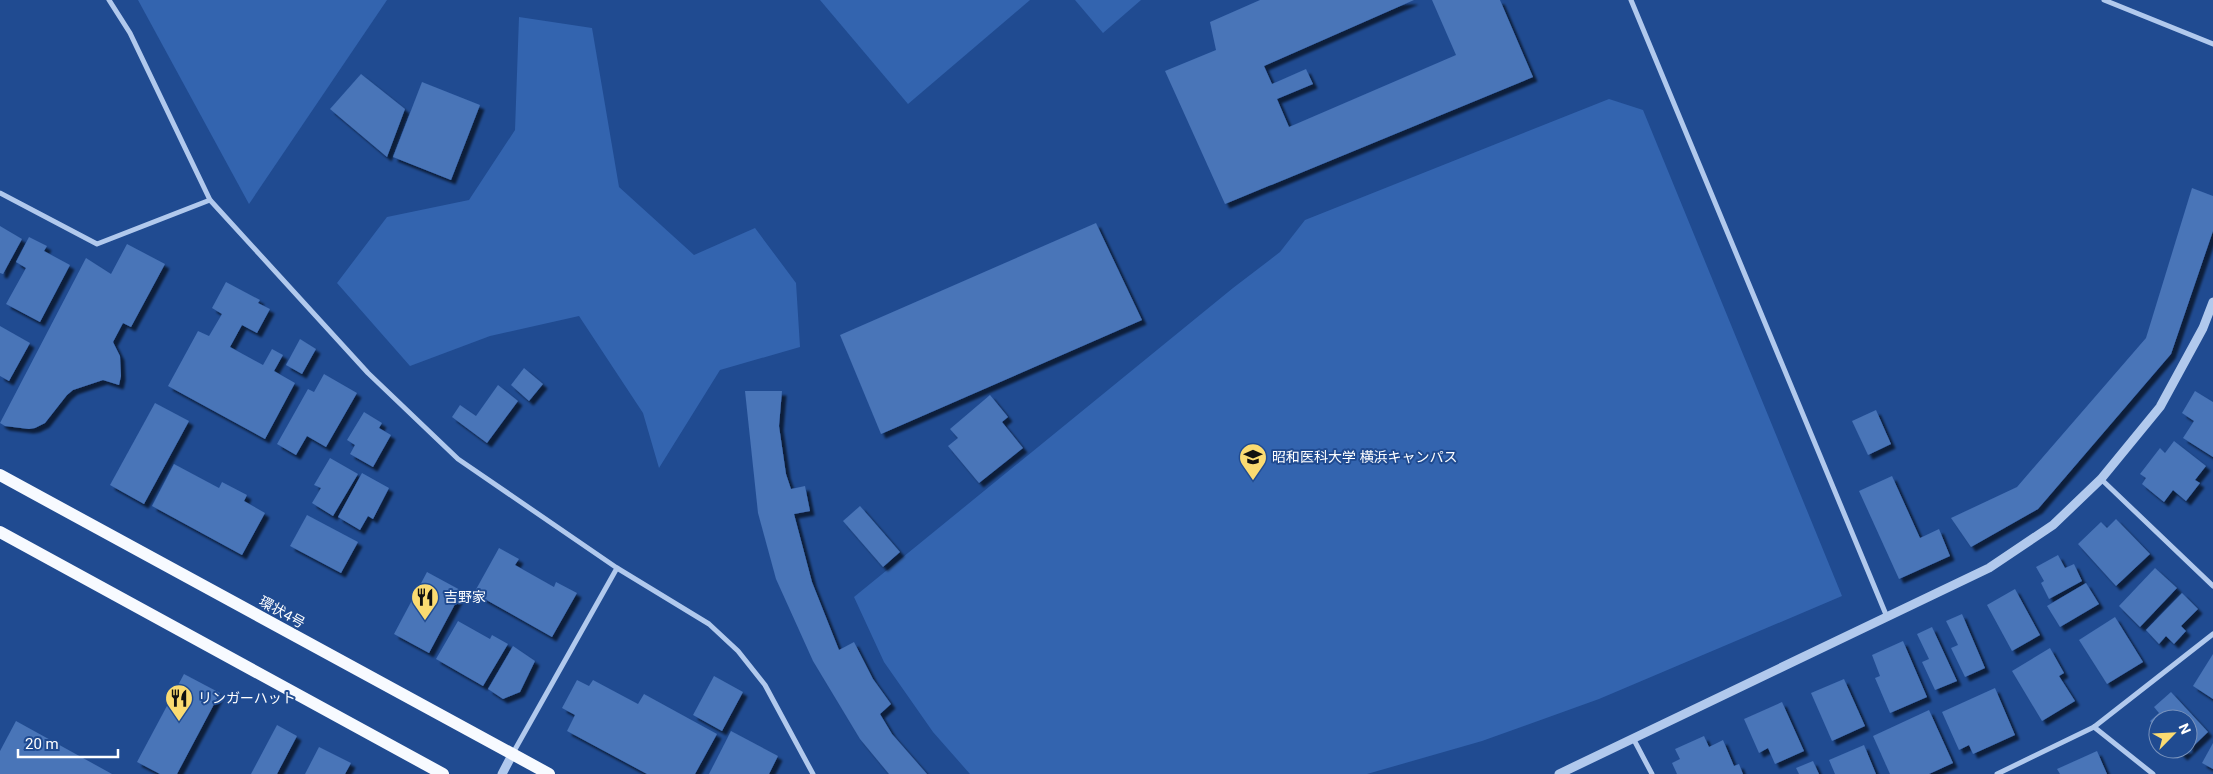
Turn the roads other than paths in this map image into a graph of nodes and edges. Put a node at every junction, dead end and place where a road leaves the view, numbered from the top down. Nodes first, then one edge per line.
1 (109, 0) edge
2 (1631, 0) edge
3 (2104, 0) edge
4 (2213, 44) edge
5 (0, 193) edge
6 (210, 200) junction
7 (2213, 302) edge
8 (0, 475) edge
9 (2102, 479) junction
10 (0, 532) edge
11 (617, 568) junction
12 (2213, 586) edge
13 (1887, 617) junction
14 (2213, 634) edge
15 (2094, 727) junction
16 (1633, 738) junction
17 (512, 754) junction
18 (443, 774) edge
19 (502, 774) edge
20 (549, 774) edge
21 (813, 774) edge
22 (1559, 774) edge
23 (1652, 774) edge
24 (1997, 774) edge
25 (2153, 774) edge

1 - 6 street
2 - 13 street
3 - 4 street
5 - 6 street
6 - 11 street
7 - 9 street
8 - 17 main road, 環状4号
9 - 12 street
9 - 13 street
10 - 18 main road
11 - 17 street
11 - 21 street
13 - 16 street
14 - 15 street
15 - 24 street
15 - 25 street
16 - 22 street
16 - 23 street
17 - 19 street
17 - 20 main road, 環状4号

